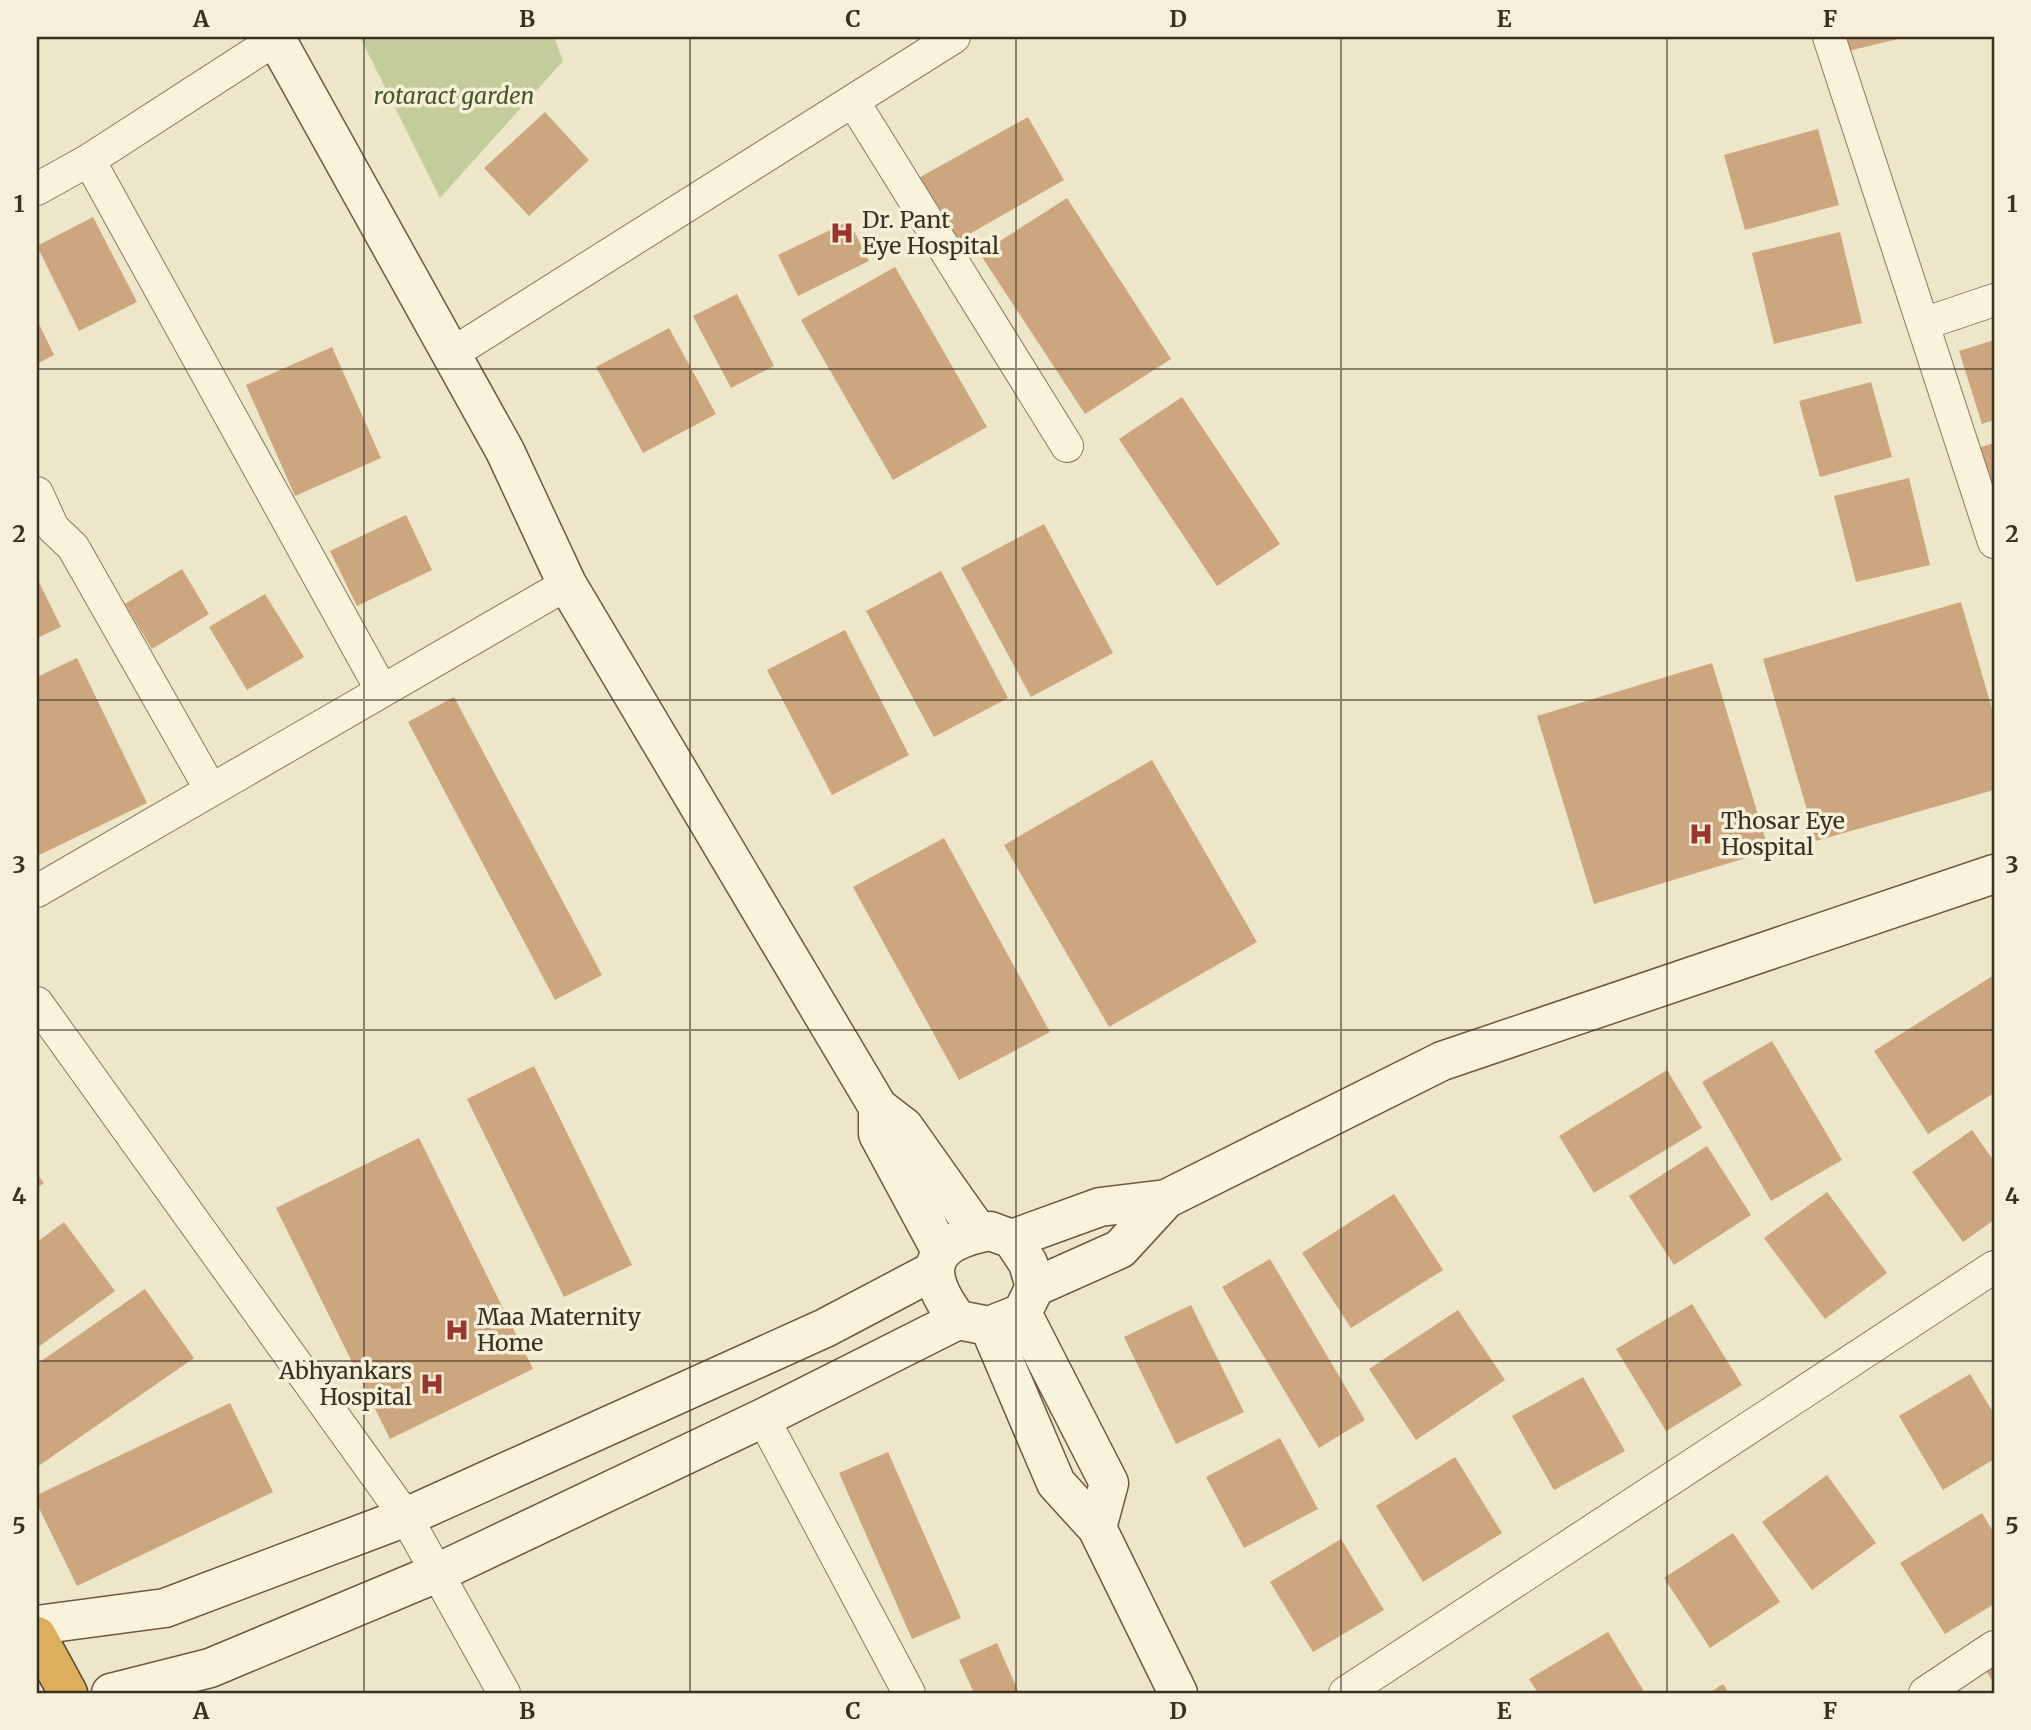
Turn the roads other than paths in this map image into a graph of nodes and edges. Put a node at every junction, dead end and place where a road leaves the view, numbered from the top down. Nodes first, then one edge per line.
1 (1829, 37) edge
2 (276, 38) edge
3 (939, 41) edge
4 (853, 101) junction
5 (89, 160) junction
6 (37, 188) edge
7 (1994, 300) edge
8 (1923, 324) junction
9 (453, 353) junction
10 (1067, 446) dead end
11 (37, 493) edge
12 (1994, 542) edge
13 (567, 584) junction
14 (382, 691) junction
15 (211, 790) junction
16 (1994, 874) edge
17 (37, 891) edge
18 (37, 1003) edge
19 (878, 1107) junction
20 (1166, 1199) junction
21 (995, 1236) junction
22 (937, 1261) junction
23 (1990, 1278) edge
24 (1001, 1312) junction
25 (762, 1418) junction
26 (406, 1517) junction
27 (437, 1573) junction
28 (37, 1625) edge
29 (37, 1636) edge
30 (1994, 1647) edge
31 (68, 1693) edge
32 (111, 1693) edge
33 (503, 1693) edge
34 (909, 1693) edge
35 (1178, 1693) edge
36 (1345, 1693) edge
37 (1925, 1693) edge

1 - 8 street
2 - 5 street
2 - 9 main road
3 - 4 street
4 - 9 street
4 - 10 street
5 - 6 street
5 - 14 street
7 - 8 street
8 - 12 street
9 - 13 main road
11 - 15 street
13 - 14 street
13 - 19 main road
14 - 15 street
15 - 17 street
16 - 20 main road
18 - 26 street
19 - 21 main road
19 - 22 main road
20 - 21 main road
20 - 24 main road
21 - 22 main road
21 - 24 main road
22 - 24 main road
22 - 26 main road
23 - 36 street
24 - 25 main road
24 - 35 main road
25 - 27 main road
25 - 34 street
26 - 27 street
26 - 28 main road
27 - 32 main road
27 - 33 street
29 - 31 highway
30 - 37 street

